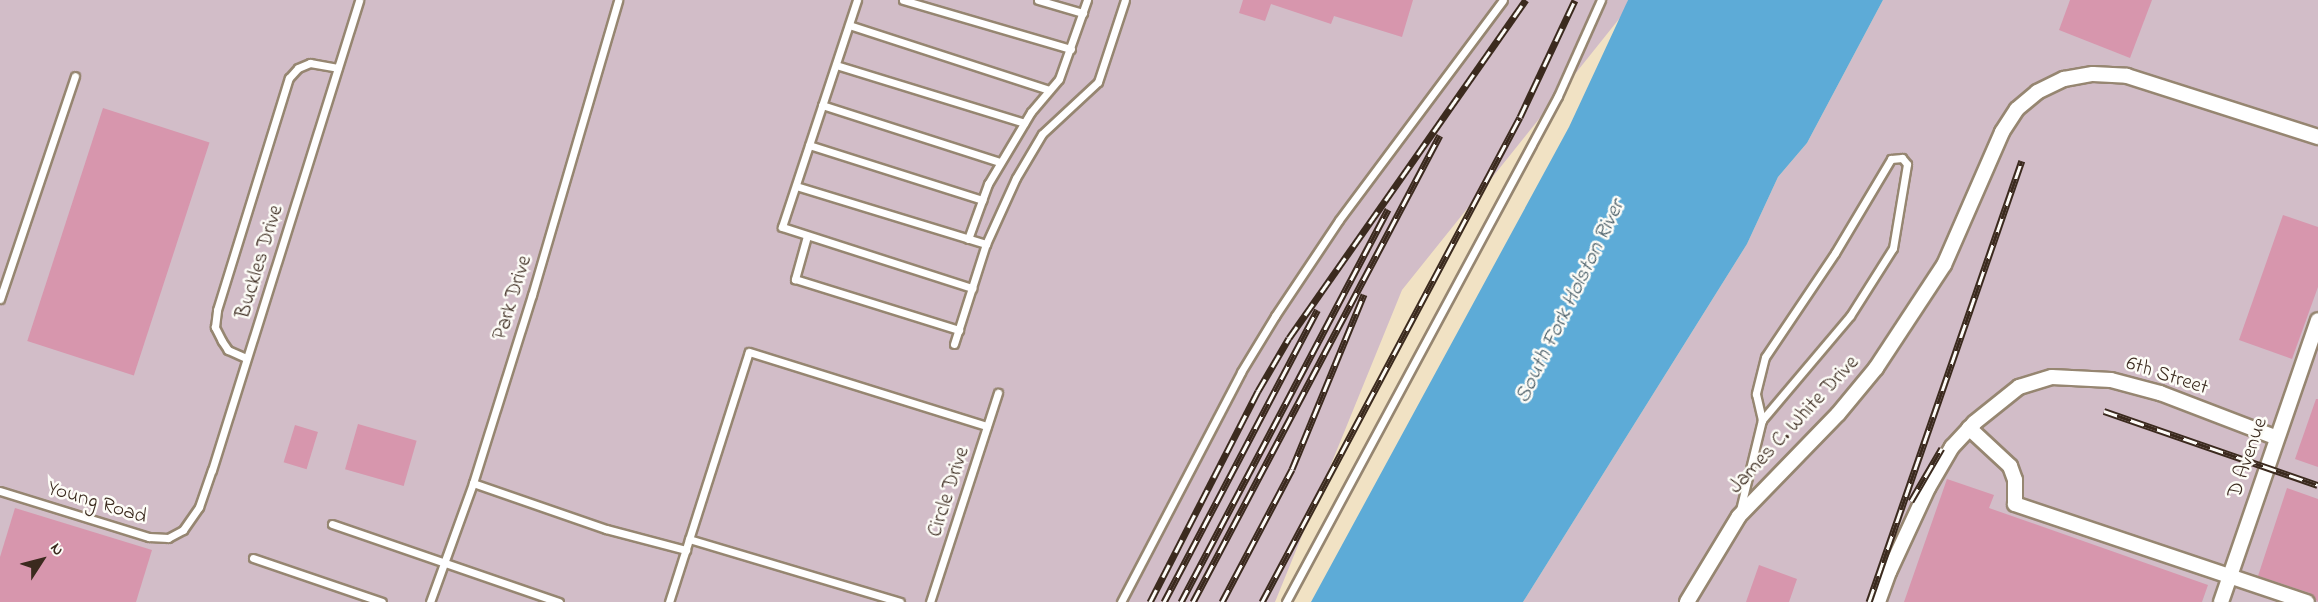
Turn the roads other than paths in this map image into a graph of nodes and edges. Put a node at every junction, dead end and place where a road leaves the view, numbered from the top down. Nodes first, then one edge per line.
1 (359, 0) edge
2 (618, 0) edge
3 (857, 0) edge
4 (903, 0) edge
5 (1038, 0) edge
6 (1087, 0) edge
7 (1125, 0) edge
8 (1503, 0) edge
9 (1601, 0) edge
10 (1083, 13) junction
11 (849, 25) junction
12 (1071, 48) junction
13 (836, 64) junction
14 (338, 68) junction
15 (75, 76) dead end
16 (1049, 90) junction
17 (822, 105) junction
18 (1024, 123) junction
19 (2318, 136) edge
20 (809, 145) junction
21 (1000, 162) junction
22 (796, 186) junction
23 (982, 200) junction
24 (807, 236) junction
25 (968, 239) junction
26 (986, 244) junction
27 (972, 288) junction
28 (0, 299) edge
29 (2317, 324) edge
30 (959, 330) junction
31 (954, 344) dead end
32 (246, 358) junction
33 (998, 393) dead end
34 (1762, 420) junction
35 (987, 426) junction
36 (1969, 428) junction
37 (2277, 438) junction
38 (473, 483) junction
39 (0, 491) edge
40 (1739, 516) junction
41 (332, 524) dead end
42 (183, 530) joint
43 (689, 539) junction
44 (686, 550) junction
45 (253, 558) dead end
46 (443, 562) junction
47 (2230, 576) junction
48 (382, 602) edge
49 (430, 602) edge
50 (559, 602) edge
51 (669, 602) edge
52 (900, 602) edge
53 (930, 602) edge
54 (1120, 602) edge
55 (1286, 602) edge
56 (1687, 602) edge
57 (1878, 602) edge
58 (2221, 602) edge
59 (2307, 602) edge

1 - 14 lane, Buckles Drive
2 - 38 lane, Park Drive
3 - 11 lane
4 - 12 lane
5 - 10 lane
6 - 10 lane
7 - 26 lane
8 - 54 lane
9 - 55 lane
10 - 12 lane
11 - 13 lane
11 - 16 lane
12 - 16 lane
13 - 17 lane
13 - 18 lane
14 - 32 lane, Buckles Drive
14 - 32 lane
15 - 28 lane
16 - 18 lane
17 - 20 lane
17 - 21 lane
18 - 21 lane
19 - 40 street, James C. White Drive
20 - 22 lane
20 - 23 lane
21 - 23 lane
22 - 24 lane
22 - 25 lane
23 - 25 lane
24 - 27 lane
24 - 30 lane
25 - 26 lane
26 - 27 lane
27 - 30 lane
29 - 37 street, D Avenue
30 - 31 lane
32 - 42 lane, Buckles Drive
33 - 35 lane, Circle Drive
34 - 34 lane
34 - 40 lane
35 - 43 lane
35 - 53 lane, Circle Drive
36 - 37 street, 6th Street
36 - 47 street
36 - 57 street, 6th Street
37 - 47 street, D Avenue
38 - 44 lane
38 - 46 lane, Park Drive
39 - 42 lane, Young Road
40 - 56 street, James C. White Drive
41 - 46 lane
43 - 44 lane
43 - 52 lane
44 - 51 lane
45 - 48 lane
46 - 49 lane, Park Drive
46 - 50 lane
47 - 58 street, D Avenue
47 - 59 street

